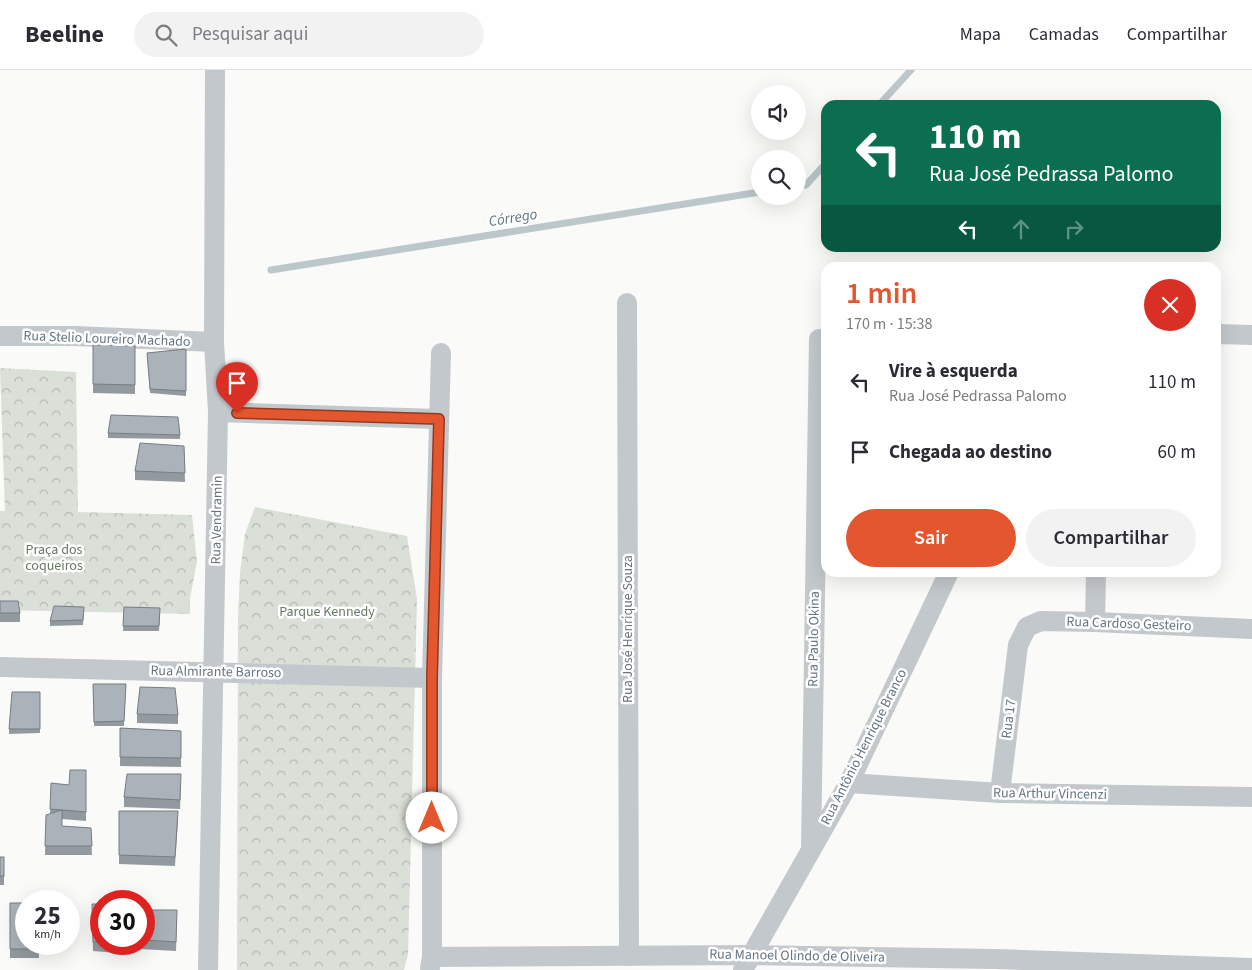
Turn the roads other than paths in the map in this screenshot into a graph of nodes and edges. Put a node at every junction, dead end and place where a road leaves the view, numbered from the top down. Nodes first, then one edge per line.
1 (215, 70) edge
2 (627, 303) dead end
3 (1221, 334) edge
4 (1252, 335) edge
5 (0, 336) edge
6 (819, 339) dead end
7 (214, 342) junction
8 (441, 353) dead end
9 (218, 412) junction
10 (439, 419) junction
11 (947, 577) edge
12 (1096, 577) edge
13 (1095, 622) junction
14 (1252, 629) edge
15 (1018, 645) joint
16 (0, 667) edge
17 (215, 672) junction
18 (432, 678) junction
19 (849, 783) junction
20 (1000, 793) junction
21 (1252, 797) edge
22 (811, 849) junction
23 (629, 956) junction
24 (431, 963) edge
25 (747, 963) edge
26 (992, 964) edge
27 (1131, 967) edge
28 (1252, 968) edge
29 (208, 970) edge

1 - 7 street, Rua Vendramin
2 - 23 street, Rua José Henrique Souza
3 - 4 street
5 - 7 street, Rua Stelio Loureiro Machado
6 - 22 street, Rua Paulo Okina
7 - 9 street, Rua Vendramin
8 - 10 street
9 - 10 street
9 - 17 street, Rua Vendramin
10 - 18 street
11 - 19 street, Rua Antônio Henrique Branco
12 - 13 street
13 - 14 street, Rua Cardoso Gesteiro
13 - 15 street, Rua Cardoso Gesteiro
15 - 20 street, Rua 17
16 - 17 street, Rua Almirante Barroso
17 - 18 street, Rua Almirante Barroso
17 - 29 street, Rua Vendramin
18 - 24 street
19 - 20 street, Rua Arthur Vincenzi
19 - 22 street, Rua Antônio Henrique Branco
20 - 21 street, Rua Arthur Vincenzi
22 - 25 street, Rua Antônio Henrique Branco
23 - 24 street, Rua Manoel Olindo de Oliveira
23 - 25 street, Rua Manoel Olindo de Oliveira
25 - 26 street, Rua Manoel Olindo de Oliveira
26 - 27 street, Rua Manoel Olindo de Oliveira
27 - 28 street, Rua Manoel Olindo de Oliveira

